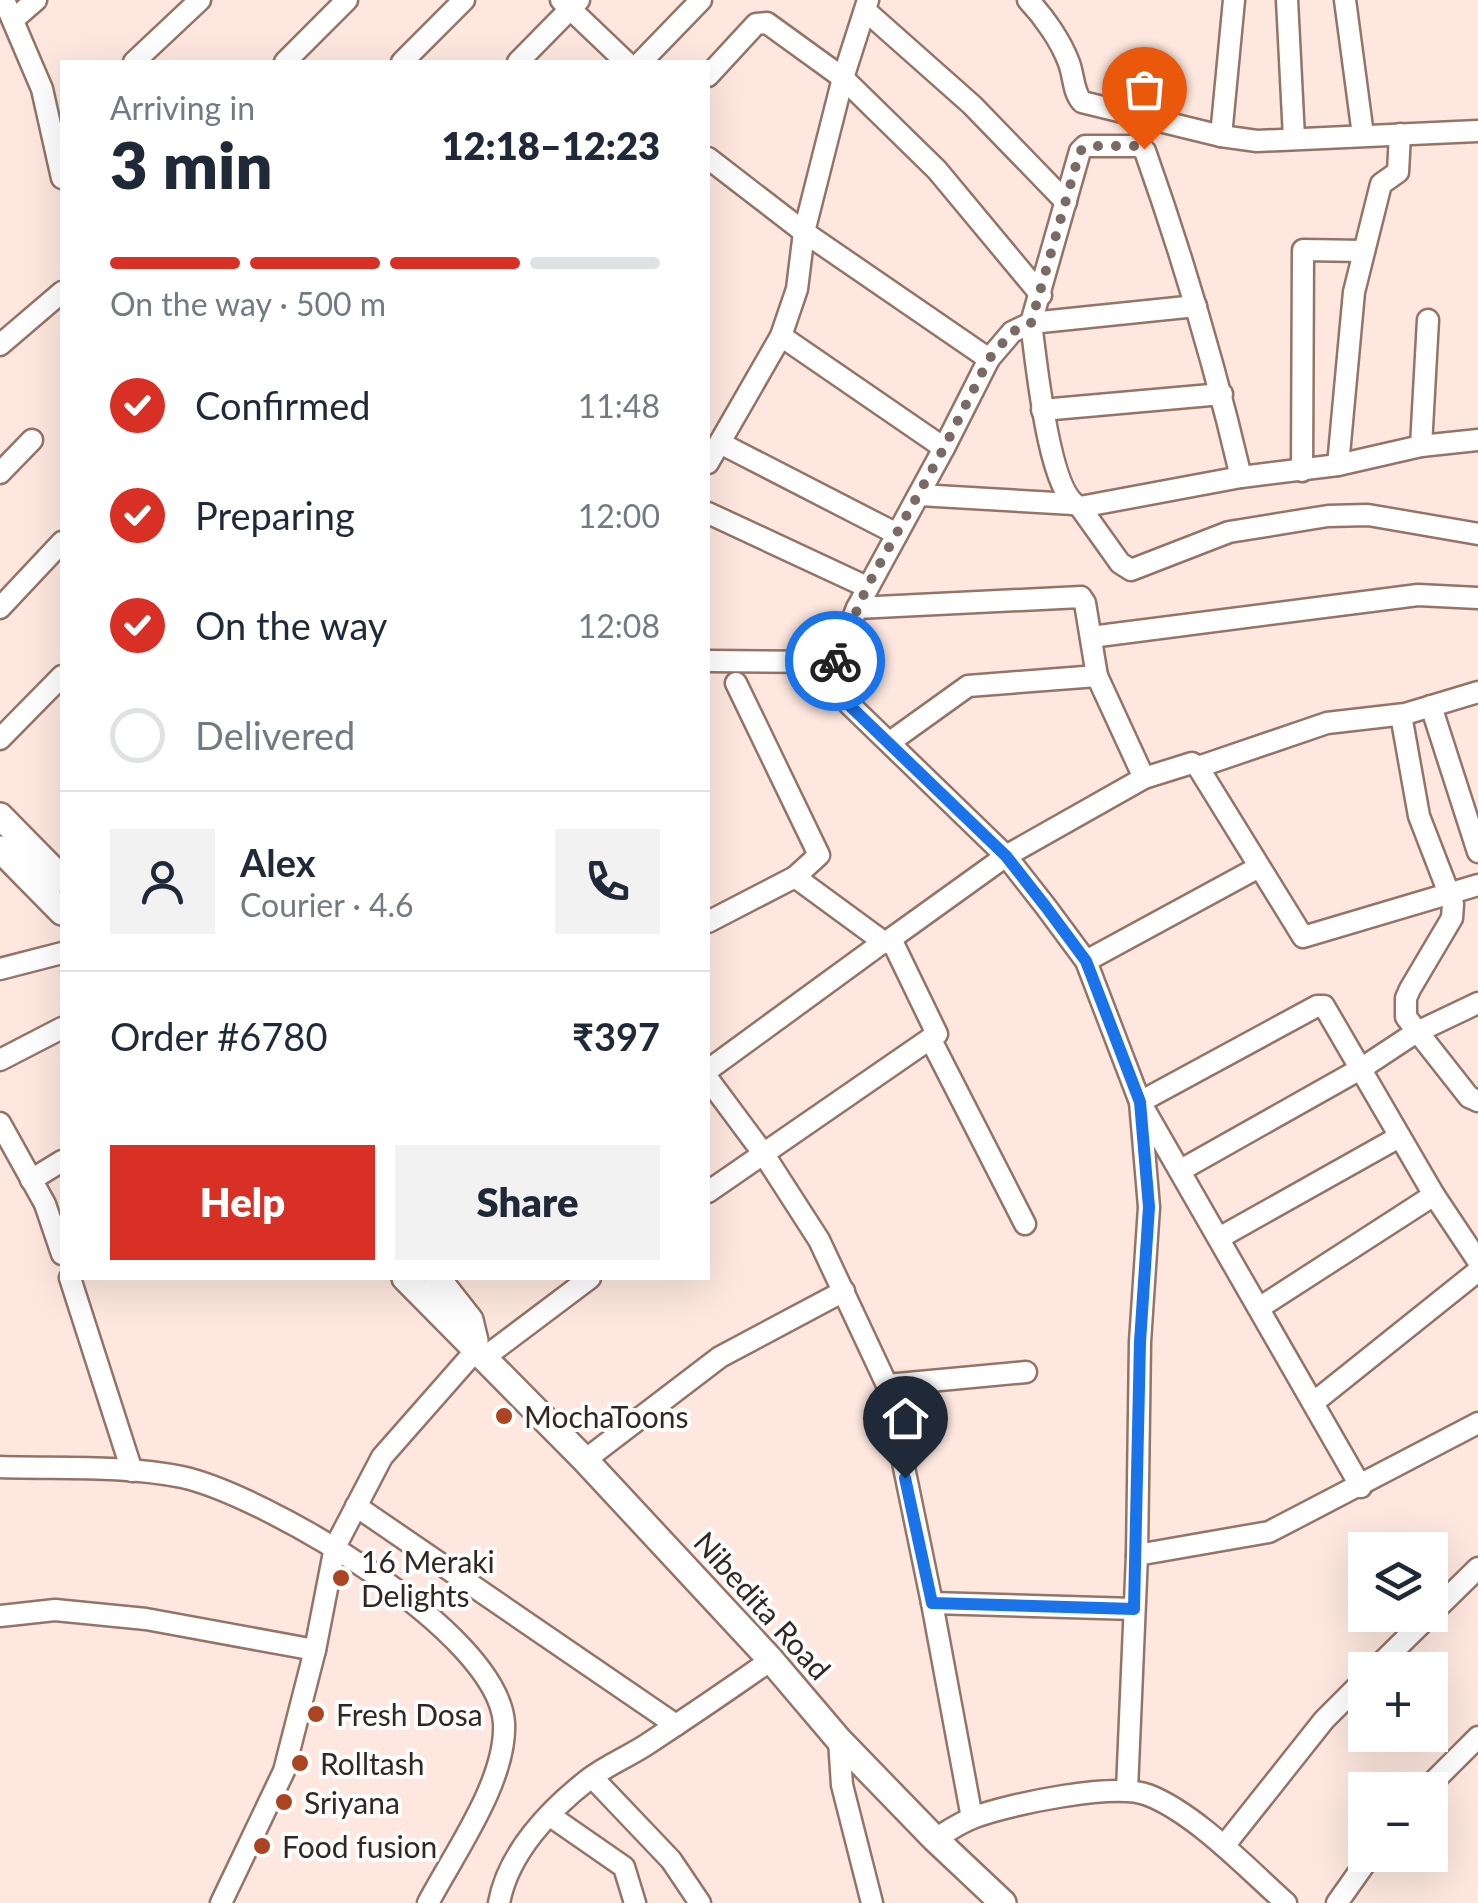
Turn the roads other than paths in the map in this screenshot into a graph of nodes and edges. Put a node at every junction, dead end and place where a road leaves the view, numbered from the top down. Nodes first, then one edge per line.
1 (36, 0) edge
2 (200, 0) edge
3 (347, 0) edge
4 (464, 0) edge
5 (702, 0) edge
6 (1234, 0) edge
7 (1287, 0) edge
8 (1345, 0) edge
9 (1038, 2) edge
10 (570, 3) edge
11 (867, 5) edge
12 (8, 10) edge
13 (136, 60) edge
14 (287, 60) edge
15 (404, 60) edge
16 (520, 60) edge
17 (624, 60) edge
18 (643, 60) edge
19 (710, 74) edge
20 (844, 78) junction
21 (1110, 109) junction
22 (1478, 131) edge
23 (1400, 134) junction
24 (59, 135) edge
25 (1364, 135) junction
26 (1221, 136) junction
27 (1294, 138) junction
28 (1096, 146) junction
29 (710, 160) edge
30 (1066, 202) junction
31 (804, 232) junction
32 (1364, 251) junction
33 (60, 294) edge
34 (1041, 295) junction
35 (1196, 306) junction
36 (1428, 320) dead end
37 (1031, 323) junction
38 (782, 336) junction
39 (0, 344) edge
40 (989, 359) junction
41 (1222, 394) junction
42 (1042, 410) junction
43 (32, 440) dead end
44 (1478, 440) edge
45 (720, 443) junction
46 (1421, 446) junction
47 (944, 448) junction
48 (710, 460) edge
49 (1338, 465) junction
50 (1302, 471) junction
51 (0, 473) edge
52 (1241, 477) junction
53 (919, 495) junction
54 (1076, 505) junction
55 (710, 513) edge
56 (898, 534) junction
57 (1478, 534) edge
58 (60, 544) edge
59 (867, 587) junction
60 (1478, 598) edge
61 (0, 608) edge
62 (857, 608) junction
63 (1090, 636) junction
64 (710, 661) edge
65 (835, 662) junction
66 (1097, 676) junction
67 (60, 678) edge
68 (736, 683) dead end
69 (1478, 692) edge
70 (1431, 706) junction
71 (1401, 715) junction
72 (0, 739) edge
73 (890, 742) junction
74 (1198, 767) junction
75 (1144, 778) junction
76 (0, 816) edge
77 (0, 849) edge
78 (1478, 852) edge
79 (1006, 856) junction
80 (1259, 868) junction
81 (60, 877) edge
82 (795, 878) junction
83 (1478, 885) edge
84 (1451, 894) junction
85 (60, 910) edge
86 (710, 921) edge
87 (887, 942) junction
88 (60, 953) edge
89 (1086, 961) junction
90 (0, 968) edge
91 (1478, 1003) edge
92 (60, 1029) edge
93 (1415, 1033) junction
94 (931, 1040) junction
95 (0, 1060) edge
96 (1362, 1068) junction
97 (710, 1069) edge
98 (710, 1082) edge
99 (1478, 1100) edge
100 (1140, 1102) junction
101 (0, 1123) edge
102 (1399, 1137) junction
103 (763, 1153) junction
104 (60, 1162) edge
105 (1180, 1170) junction
106 (31, 1180) junction
107 (710, 1191) edge
108 (1434, 1195) junction
109 (1025, 1224) dead end
110 (1219, 1238) junction
111 (60, 1248) edge
112 (1478, 1261) edge
113 (1478, 1271) edge
114 (71, 1280) edge
115 (407, 1280) edge
116 (439, 1280) edge
117 (587, 1280) edge
118 (844, 1291) junction
119 (1260, 1308) junction
120 (481, 1353) junction
121 (1026, 1372) dead end
122 (886, 1385) junction
123 (1313, 1402) junction
124 (1478, 1424) edge
125 (585, 1460) junction
126 (0, 1468) edge
127 (132, 1471) junction
128 (1361, 1486) junction
129 (356, 1506) junction
130 (335, 1547) junction
131 (1137, 1555) junction
132 (1478, 1568) edge
133 (932, 1603) junction
134 (1134, 1609) junction
135 (0, 1616) edge
136 (316, 1650) junction
137 (1392, 1652) edge
138 (772, 1660) junction
139 (1348, 1696) edge
140 (676, 1724) junction
141 (1478, 1737) edge
142 (840, 1740) junction
143 (1442, 1772) edge
144 (592, 1777) junction
145 (1127, 1790) junction
146 (549, 1816) junction
147 (972, 1818) junction
148 (935, 1839) junction
149 (1224, 1846) junction
150 (1359, 1872) edge
151 (993, 1898) edge
152 (222, 1903) edge
153 (428, 1903) edge
154 (499, 1903) edge
155 (634, 1903) edge
156 (700, 1903) edge
157 (872, 1903) edge
158 (1286, 1903) edge
159 (1337, 1903) edge

1 - 12 street
2 - 13 street
3 - 14 street
4 - 15 street
5 - 18 street
6 - 26 street
7 - 27 street
8 - 25 street
9 - 21 street
10 - 16 street
10 - 17 street
11 - 20 street
11 - 30 street
12 - 24 street
19 - 20 street
20 - 31 street
20 - 34 street
21 - 26 street
21 - 28 street
22 - 23 street
23 - 25 street
23 - 32 street
25 - 27 street
26 - 27 street
28 - 30 street
28 - 35 street
29 - 31 street
30 - 34 street
31 - 38 street
31 - 40 street
32 - 49 street
32 - 50 street
33 - 39 street
34 - 37 street
35 - 37 street
35 - 41 street
36 - 46 street
37 - 40 street
37 - 42 street
38 - 45 street
38 - 47 street
40 - 47 street
41 - 42 street
41 - 52 street
42 - 54 street
43 - 51 street
44 - 46 street
45 - 48 street
45 - 56 street
46 - 49 street
47 - 53 street
49 - 50 street
50 - 52 street
52 - 54 street
53 - 54 street
53 - 56 street
54 - 57 street
55 - 59 street
56 - 59 street
58 - 61 street
59 - 62 street
60 - 63 street
62 - 63 street
62 - 65 street
63 - 66 street
64 - 65 street
65 - 73 street
66 - 73 street
66 - 75 street
67 - 72 street
68 - 82 street
69 - 70 street
70 - 71 street
70 - 78 street
71 - 74 street
71 - 84 street
73 - 79 street
74 - 75 street
74 - 80 street
75 - 79 street
76 - 81 street
77 - 85 street
79 - 87 street
79 - 89 street
80 - 84 street
80 - 89 street
82 - 86 street
82 - 87 street
83 - 84 street
84 - 93 street
87 - 94 street
87 - 97 street
88 - 90 street
89 - 100 street
91 - 93 street
92 - 95 street
93 - 96 street
93 - 99 street
94 - 103 street
94 - 109 street
96 - 100 street
96 - 102 street
96 - 105 street
98 - 103 street
100 - 105 street
100 - 131 street
101 - 106 street
102 - 108 street
102 - 110 street
103 - 107 street
103 - 118 street
104 - 106 street
105 - 110 street
106 - 111 street
108 - 112 street
108 - 119 street
110 - 119 street
113 - 123 street
114 - 127 street
115 - 120 street, Nibedita Road
116 - 120 street, Nibedita Road
117 - 120 street
118 - 122 street
118 - 125 street
119 - 123 street
120 - 125 street, Nibedita Road
120 - 129 street
121 - 122 street
122 - 133 street
123 - 128 street
124 - 128 street
125 - 138 street, Nibedita Road
126 - 127 street
127 - 130 street
128 - 131 street
129 - 130 street
129 - 140 street
130 - 136 street
130 - 153 street
131 - 134 street
132 - 137 street
133 - 134 street
133 - 147 street
134 - 145 street
135 - 136 street
136 - 152 street
138 - 140 street
138 - 142 street, Nibedita Road
139 - 149 street
140 - 144 street
141 - 143 street
142 - 148 street, Nibedita Road
142 - 157 street
144 - 146 street
144 - 156 street
145 - 147 street
145 - 149 street
146 - 154 street
146 - 155 street
147 - 148 street
148 - 151 street, Nibedita Road
149 - 158 street
150 - 159 street

